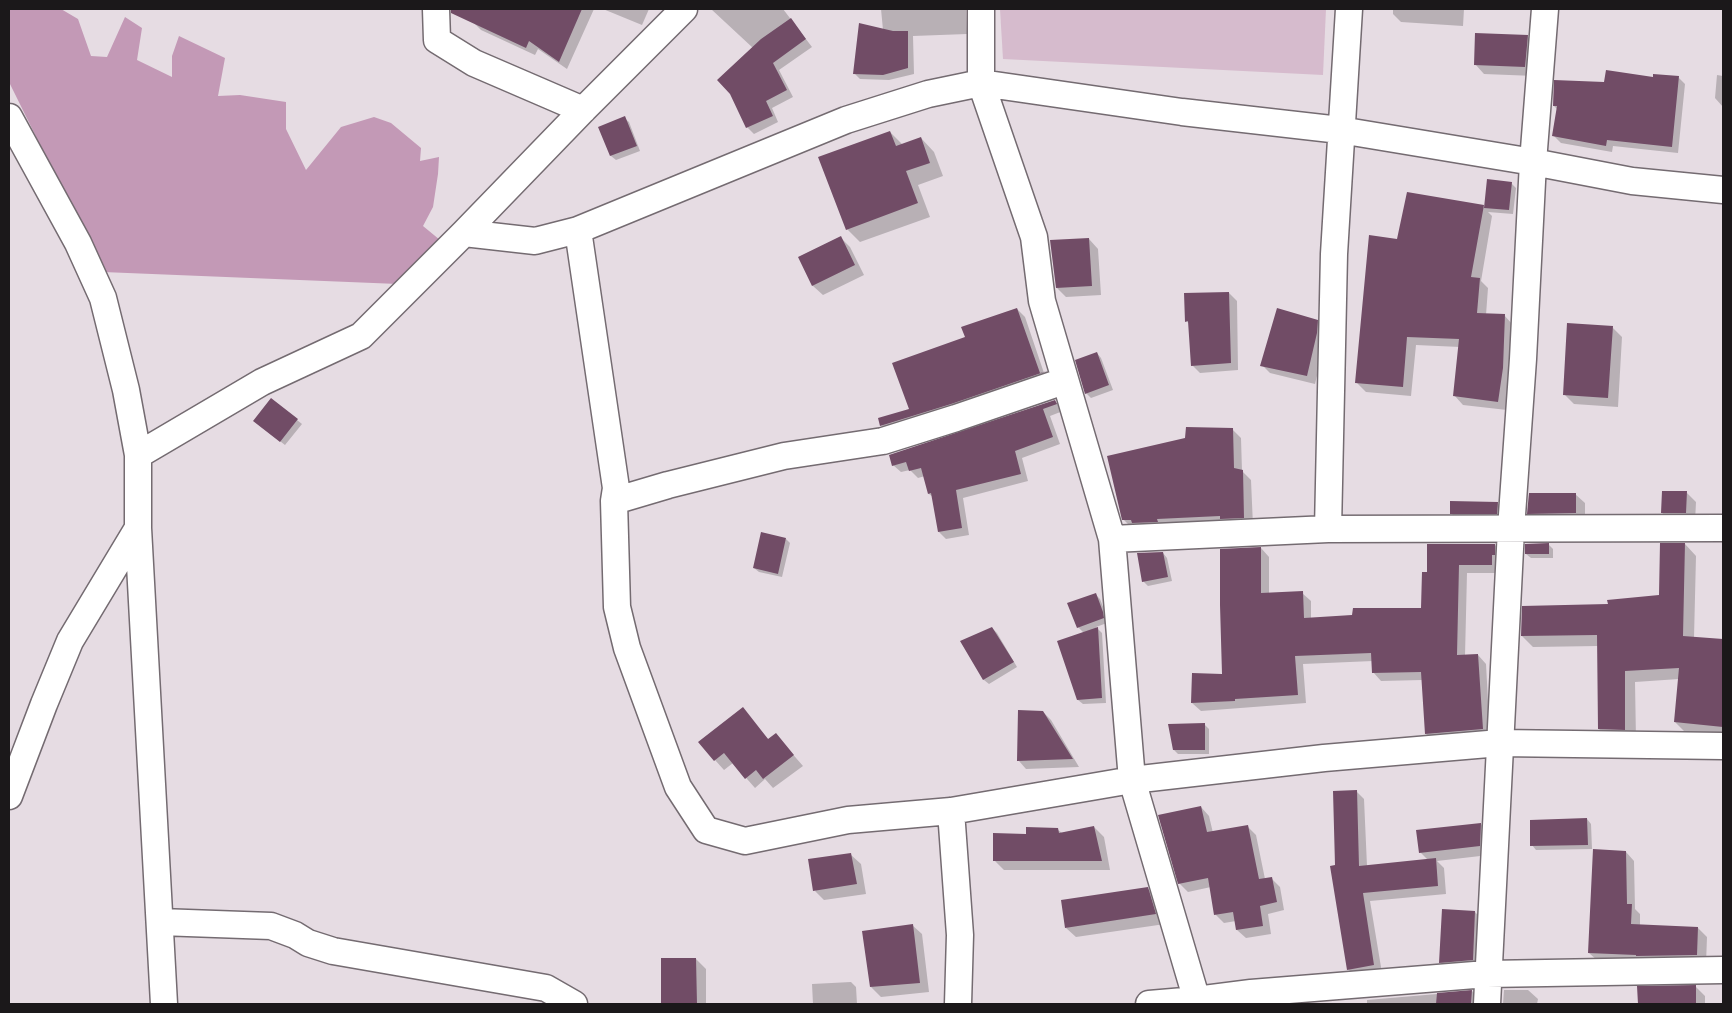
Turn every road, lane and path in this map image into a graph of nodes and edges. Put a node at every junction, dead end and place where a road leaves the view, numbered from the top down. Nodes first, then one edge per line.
1 (436, 9) edge
2 (684, 9) edge
3 (981, 9) edge
4 (1349, 9) edge
5 (1545, 9) edge
6 (981, 83) junction
7 (583, 110) junction
8 (9, 117) edge
9 (1340, 130) junction
10 (1533, 162) junction
11 (1723, 190) edge
12 (578, 230) junction
13 (464, 233) junction
14 (1064, 381) junction
15 (138, 455) junction
16 (614, 501) junction
17 (138, 528) junction
18 (1723, 528) edge
19 (1328, 529) junction
20 (1511, 530) junction
21 (1112, 539) junction
22 (1500, 743) junction
23 (1723, 746) edge
24 (1132, 780) junction
25 (9, 796) edge
26 (950, 811) junction
27 (160, 922) junction
28 (1723, 970) edge
29 (1487, 974) junction
30 (1197, 1002) edge
31 (164, 1004) edge
32 (574, 1004) edge
33 (958, 1004) edge
34 (1149, 1004) edge
35 (1487, 1004) edge

1 - 7 street
2 - 7 street
3 - 6 street
4 - 9 street
5 - 10 street
6 - 9 street
6 - 12 street
6 - 14 street
7 - 13 street
8 - 15 street
9 - 10 street
9 - 19 street
10 - 11 street
10 - 20 street
12 - 13 street
12 - 16 street
13 - 15 street
14 - 16 street
14 - 21 street
15 - 17 street
16 - 26 street
17 - 25 street
17 - 27 street
18 - 20 street
19 - 20 street
19 - 21 street
20 - 22 street
21 - 24 street
22 - 23 street
22 - 24 street
22 - 29 street
24 - 26 street
24 - 30 street
26 - 33 street
27 - 31 street
27 - 32 street
28 - 29 street
29 - 30 street
29 - 35 street
30 - 34 street

